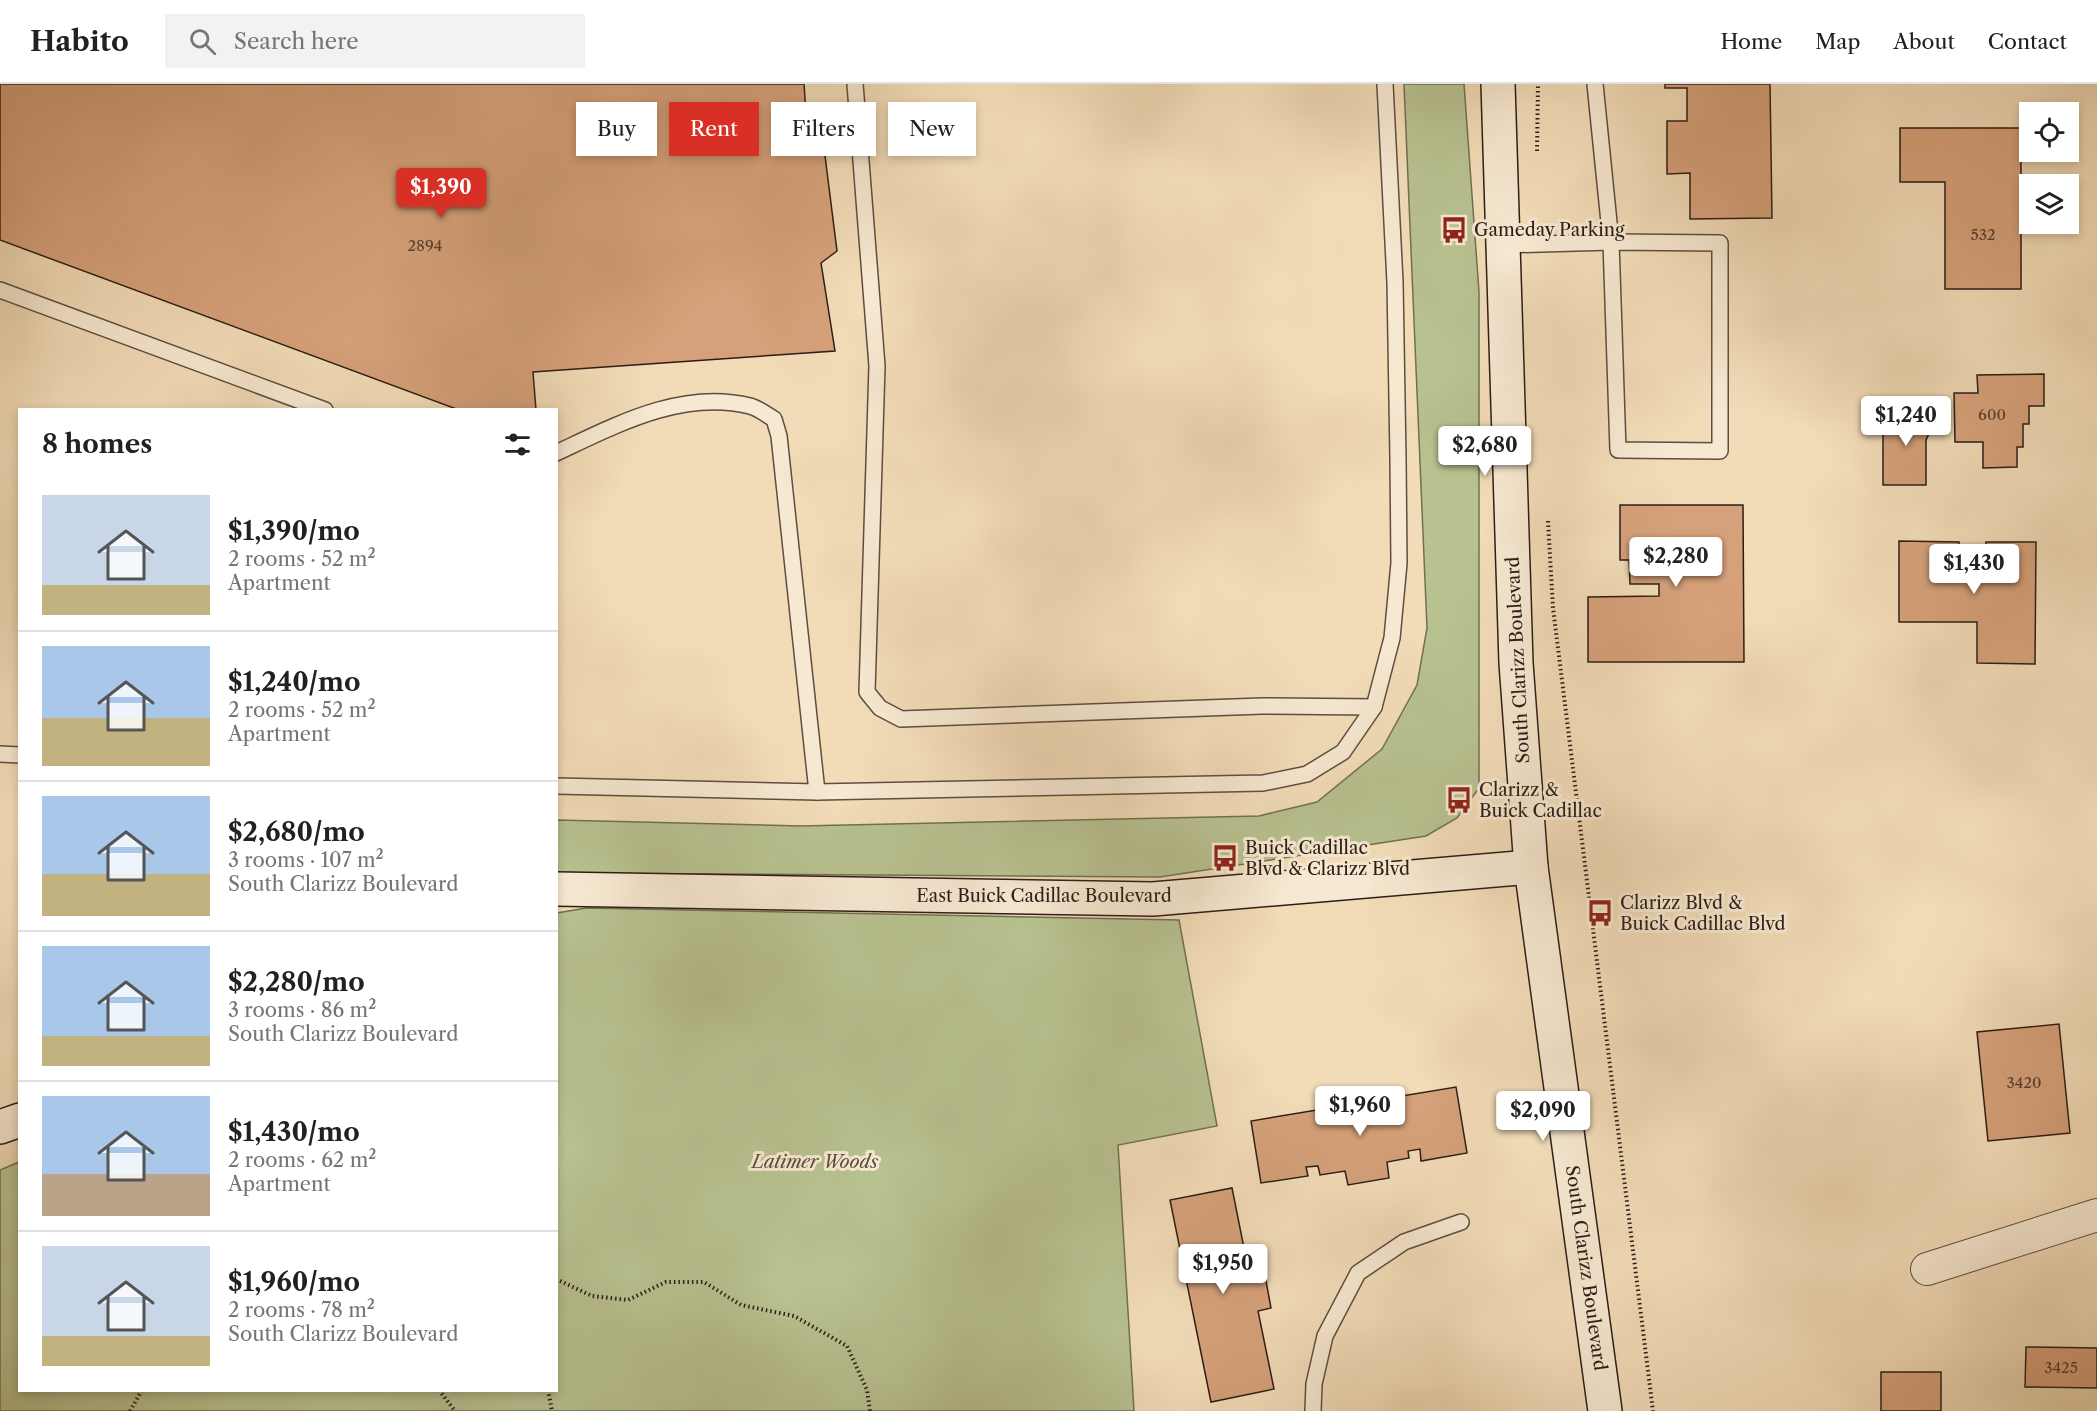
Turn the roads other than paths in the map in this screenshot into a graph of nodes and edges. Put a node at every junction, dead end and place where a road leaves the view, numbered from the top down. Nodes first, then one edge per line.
1 (855, 84) edge
2 (1385, 84) edge
3 (1498, 84) edge
4 (1595, 84) edge
5 (1611, 242) junction
6 (1503, 245) junction
7 (0, 290) edge
8 (320, 408) edge
9 (558, 452) edge
10 (1374, 707) junction
11 (0, 754) edge
12 (18, 755) edge
13 (558, 786) edge
14 (817, 792) junction
15 (1531, 867) junction
16 (558, 889) edge
17 (18, 1121) edge
18 (0, 1127) edge
19 (2097, 1215) edge
20 (1461, 1221) dead end
21 (1927, 1269) dead end
22 (1313, 1411) edge
23 (1605, 1411) edge

1 - 10 lane
2 - 10 lane
3 - 6 street, South Clarizz Boulevard
4 - 5 lane
5 - 5 lane
5 - 6 lane
6 - 15 street, South Clarizz Boulevard
7 - 8 lane
9 - 14 lane
10 - 14 lane
11 - 12 lane
13 - 14 lane
15 - 16 street, East Buick Cadillac Boulevard
15 - 23 street, South Clarizz Boulevard
17 - 18 street
19 - 21 street
20 - 22 lane

